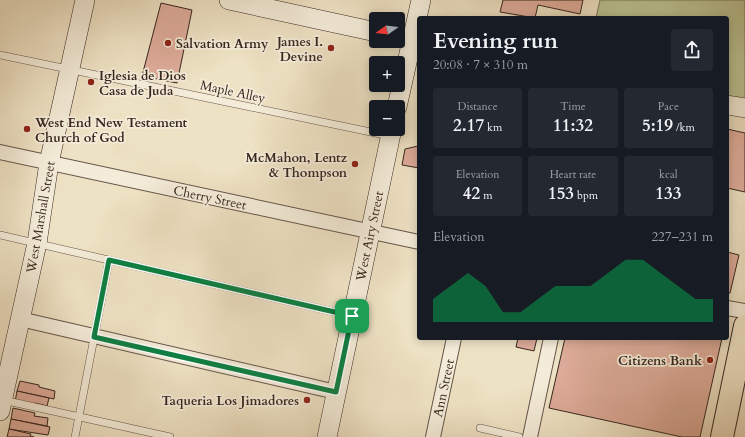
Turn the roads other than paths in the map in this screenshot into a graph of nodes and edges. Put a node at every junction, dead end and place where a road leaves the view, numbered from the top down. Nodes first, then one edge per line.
1 (85, 0) edge
2 (229, 0) edge
3 (421, 0) edge
4 (369, 30) edge
5 (410, 39) edge
6 (0, 55) edge
7 (70, 70) junction
8 (398, 100) edge
9 (729, 105) edge
10 (745, 108) edge
11 (369, 128) edge
12 (390, 136) edge
13 (0, 152) edge
14 (49, 162) junction
15 (370, 231) junction
16 (0, 235) edge
17 (417, 242) edge
18 (37, 243) junction
19 (109, 260) junction
20 (729, 308) edge
21 (745, 311) edge
22 (352, 316) junction
23 (20, 319) junction
24 (745, 326) edge
25 (94, 337) junction
26 (454, 340) edge
27 (551, 340) edge
28 (336, 392) junction
29 (1, 405) edge
30 (79, 418) junction
31 (480, 428) dead end
32 (74, 437) edge
33 (170, 437) edge
34 (327, 437) edge
35 (433, 437) edge
36 (519, 437) edge
37 (530, 437) edge
38 (722, 437) edge

1 - 7 street, West Marshall Street
2 - 4 street
3 - 5 street
5 - 8 street
6 - 7 lane, Maple Alley
7 - 11 lane, Maple Alley
7 - 14 street, West Marshall Street
9 - 10 street
12 - 15 street, West Airy Street
13 - 14 street, Cherry Street
14 - 15 street, Cherry Street
14 - 18 street, West Marshall Street
15 - 17 street, Cherry Street
15 - 22 street, West Airy Street
16 - 18 lane
18 - 19 lane
18 - 23 street, West Marshall Street
19 - 22 lane
19 - 25 lane
20 - 21 street
22 - 28 street, West Airy Street
23 - 25 street
23 - 29 street, West Marshall Street
24 - 38 main road
25 - 28 street
25 - 30 lane
26 - 35 street, Ann Street
27 - 37 street
28 - 34 street, West Airy Street
29 - 30 lane
30 - 32 lane
30 - 33 lane
31 - 36 lane

